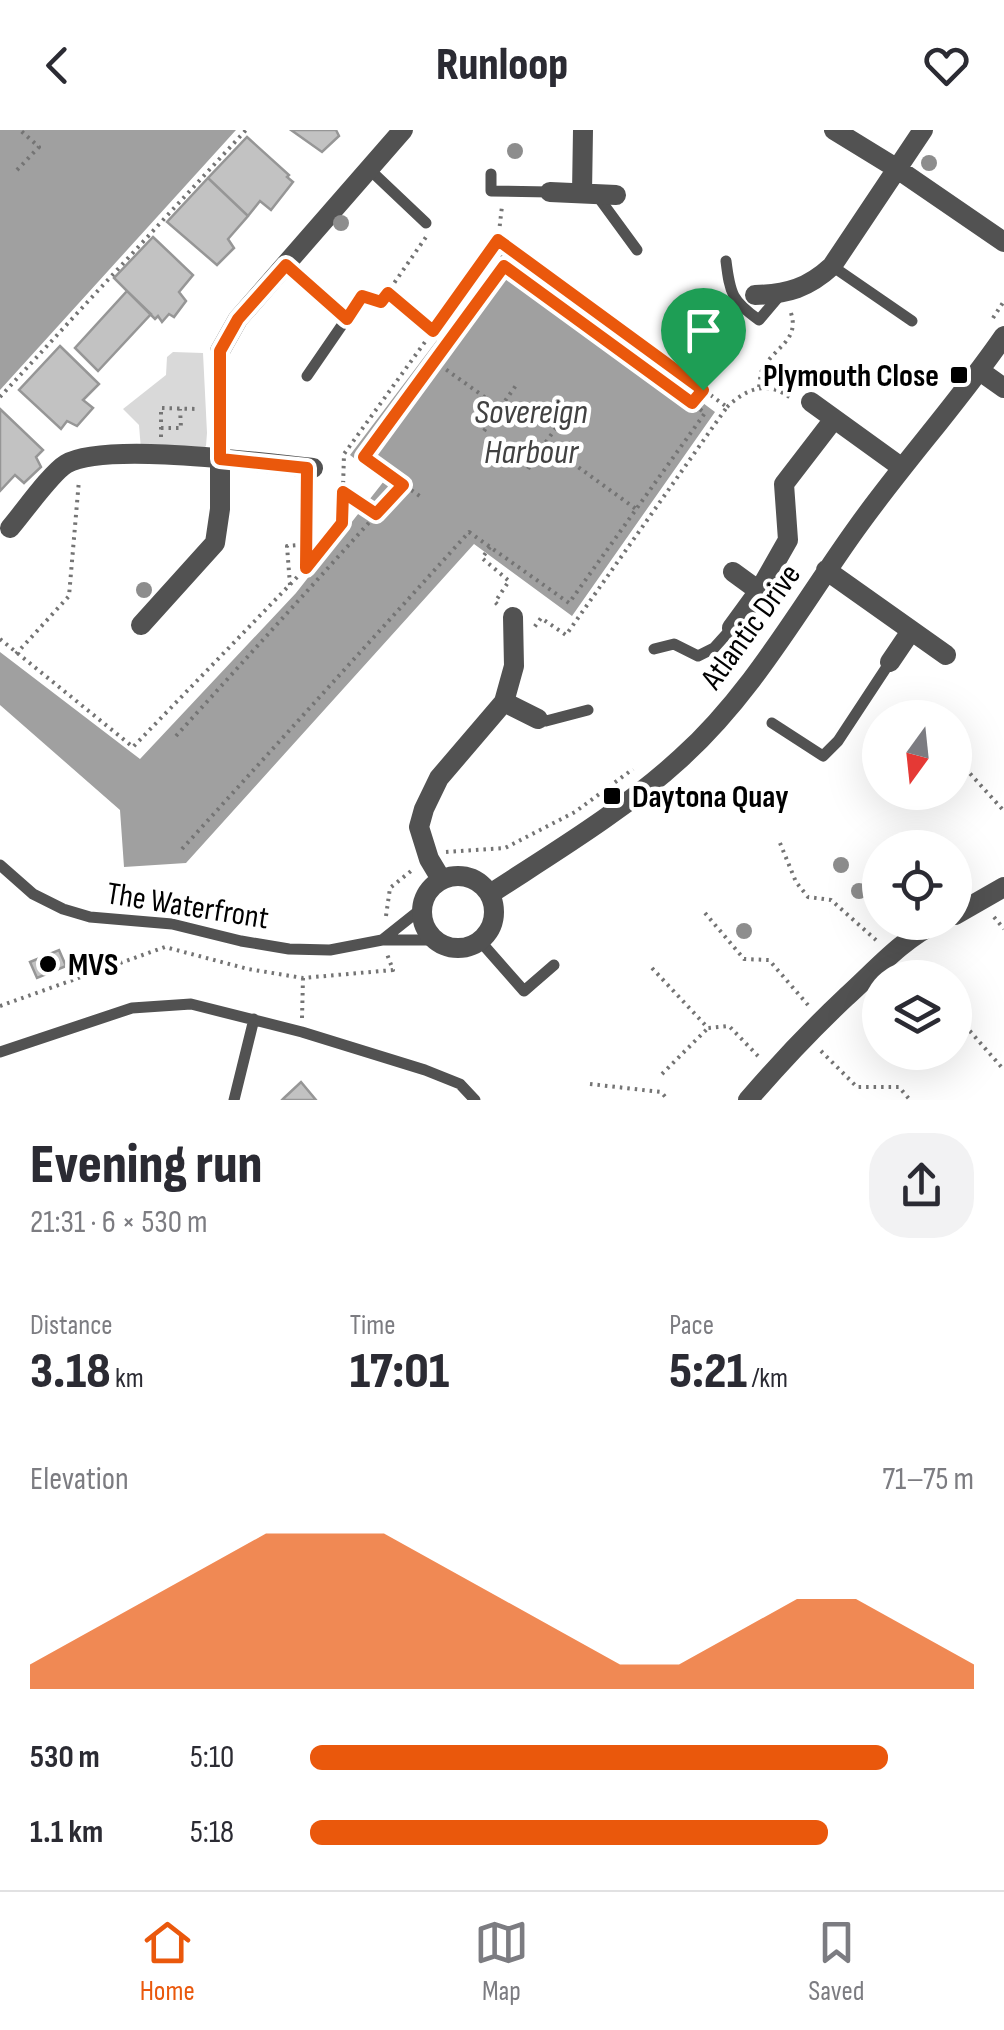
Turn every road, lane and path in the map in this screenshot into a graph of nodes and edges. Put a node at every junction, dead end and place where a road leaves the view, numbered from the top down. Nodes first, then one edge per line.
1 (20, 130) edge
2 (246, 130) edge
3 (404, 130) edge
4 (584, 130) edge
5 (834, 130) edge
6 (923, 130) edge
7 (896, 168) junction
8 (17, 170) dead end
9 (369, 170) junction
10 (491, 174) dead end
11 (550, 192) joint
12 (598, 194) junction
13 (426, 223) joint
14 (1004, 242) edge
15 (636, 250) dead end
16 (726, 261) dead end
17 (286, 265) junction
18 (832, 266) junction
19 (388, 293) junction
20 (783, 294) junction
21 (755, 295) dead end
22 (362, 296) joint
23 (347, 319) junction
24 (912, 321) dead end
25 (433, 331) junction
26 (1004, 336) edge
27 (434, 361) junction
28 (980, 371) junction
29 (307, 376) dead end
30 (517, 384) dead end
31 (759, 386) junction
32 (1004, 388) edge
33 (0, 398) edge
34 (811, 402) joint
35 (727, 407) junction
36 (500, 408) junction
37 (180, 409) junction
38 (220, 410) junction
39 (565, 416) dead end
40 (834, 419) junction
41 (161, 428) junction
42 (484, 432) dead end
43 (545, 443) junction
44 (161, 456) junction
45 (81, 459) junction
46 (220, 459) junction
47 (900, 467) junction
48 (307, 468) junction
49 (528, 469) dead end
50 (403, 485) junction
51 (343, 492) junction
52 (420, 498) dead end
53 (636, 510) junction
54 (376, 514) junction
55 (10, 528) dead end
56 (490, 547) junction
57 (306, 568) junction
58 (826, 570) junction
59 (733, 572) dead end
60 (290, 585) junction
61 (760, 591) junction
62 (513, 617) joint
63 (140, 625) dead end
64 (732, 628) joint
65 (911, 631) junction
66 (0, 639) edge
67 (654, 649) dead end
68 (16, 654) junction
69 (946, 654) dead end
70 (890, 662) joint
71 (514, 666) junction
72 (504, 702) junction
73 (588, 710) dead end
74 (538, 719) joint
75 (772, 723) dead end
76 (176, 736) dead end
77 (972, 776) edge
78 (1004, 811) edge
79 (780, 843) dead end
80 (182, 848) dead end
81 (0, 865) edge
82 (441, 880) junction
83 (1004, 887) edge
84 (490, 894) junction
85 (972, 905) edge
86 (421, 909) junction
87 (705, 913) dead end
88 (382, 940) junction
89 (434, 940) junction
90 (908, 940) edge
91 (480, 941) junction
92 (891, 953) junction
93 (554, 965) dead end
94 (652, 968) dead end
95 (302, 978) junction
96 (0, 1006) edge
97 (254, 1019) junction
98 (708, 1028) junction
99 (813, 1028) junction
100 (302, 1032) junction
101 (972, 1033) edge
102 (0, 1052) edge
103 (1004, 1070) edge
104 (773, 1071) junction
105 (662, 1074) dead end
106 (590, 1084) dead end
107 (234, 1100) edge
108 (475, 1100) edge
109 (668, 1100) edge
110 (748, 1100) edge
111 (910, 1100) edge

1 - 8 path
2 - 33 path
3 - 9 street
4 - 12 street
5 - 7 street
6 - 7 street
7 - 14 street
7 - 18 street
9 - 13 lane
9 - 17 street
10 - 11 lane
11 - 12 street
12 - 15 lane
13 - 19 path
16 - 20 lane
17 - 23 lane
17 - 38 street
18 - 20 street
18 - 24 lane
19 - 22 path
19 - 25 path
20 - 21 street
20 - 31 path
22 - 23 lane
23 - 29 lane
25 - 35 path
25 - 51 path
26 - 28 street, Atlantic Drive
27 - 36 path
27 - 50 path
27 - 53 path
28 - 32 street
28 - 47 street, Atlantic Drive
30 - 36 path
31 - 34 path
31 - 35 path
34 - 40 street
35 - 71 path
36 - 42 path
37 - 38 path
37 - 41 path
37 - 41 path
38 - 46 street
39 - 43 path
40 - 47 street
40 - 61 street
41 - 44 path
43 - 49 path
43 - 53 path
44 - 45 street
44 - 46 street
45 - 55 street
45 - 68 path
46 - 48 street
46 - 63 street
47 - 58 street, Atlantic Drive
48 - 57 path
48 - 60 path
50 - 52 path
50 - 54 path
51 - 54 path
51 - 57 path
53 - 56 path
54 - 76 path
56 - 62 path
56 - 80 path
57 - 60 path
58 - 65 street
58 - 84 street, Atlantic Drive
59 - 61 street
60 - 68 path
61 - 64 street
62 - 71 street
64 - 67 lane
65 - 69 street
65 - 70 street
66 - 68 path
70 - 75 lane
71 - 72 street
72 - 74 street
72 - 82 street
73 - 74 lane
77 - 78 path
79 - 92 path
81 - 88 lane, The Waterfront
82 - 84 street
82 - 86 street
83 - 85 street
84 - 91 street
86 - 88 lane, The Waterfront
86 - 89 street
87 - 99 path
88 - 89 lane, The Waterfront
88 - 95 path
89 - 91 street
90 - 92 street
91 - 93 lane
92 - 99 street
94 - 98 path
95 - 96 path
95 - 100 path
97 - 100 lane
97 - 102 lane
97 - 107 lane
98 - 104 path
98 - 105 path
99 - 104 street
99 - 111 path
100 - 108 lane
101 - 103 path
104 - 110 street
106 - 109 path

